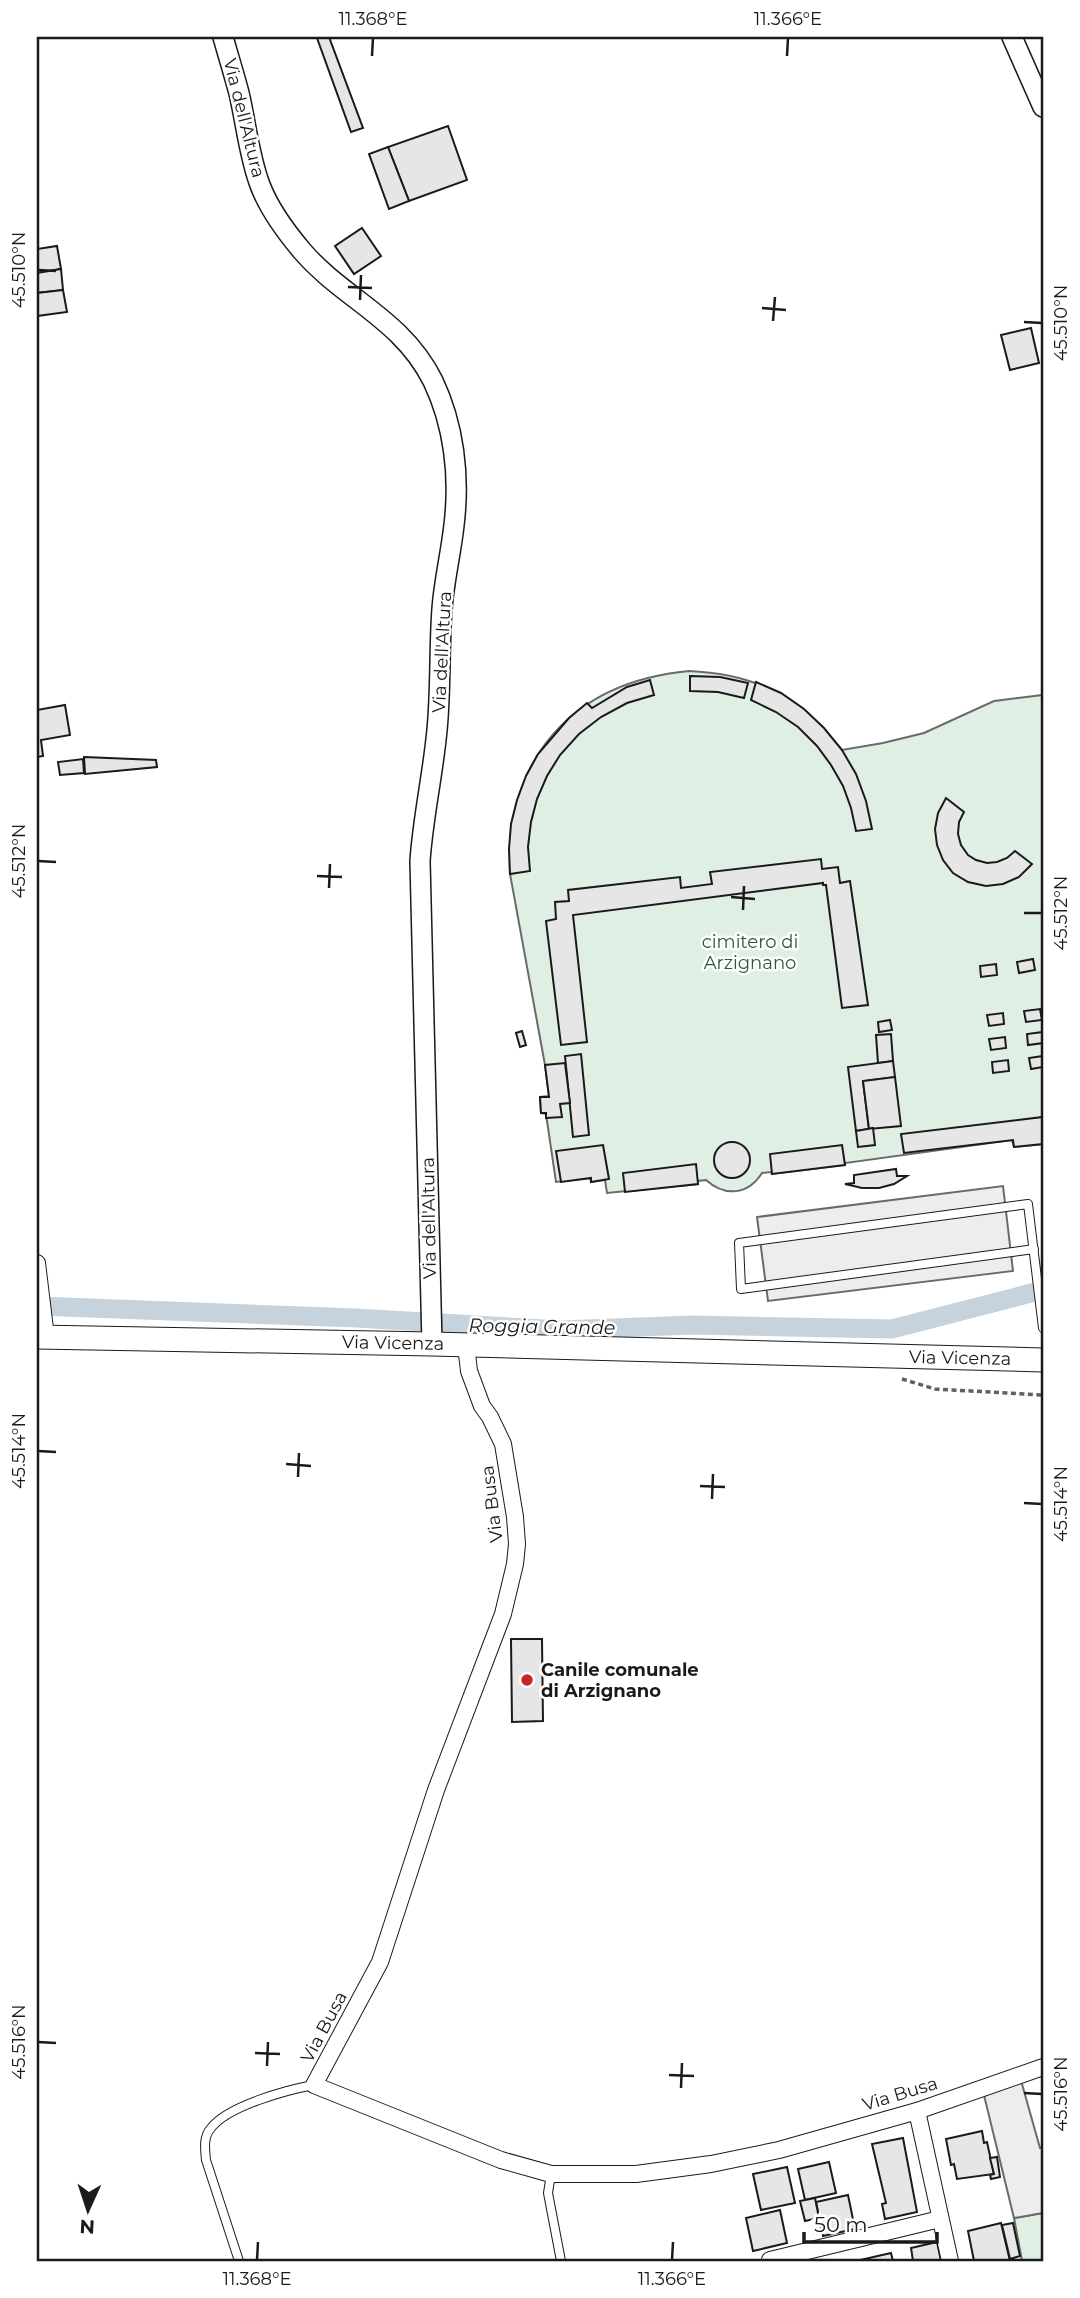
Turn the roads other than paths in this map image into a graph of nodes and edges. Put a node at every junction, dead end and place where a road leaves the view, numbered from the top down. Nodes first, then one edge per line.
1 (223, 37) edge
2 (1012, 37) edge
3 (1043, 107) edge
4 (1034, 1249) junction
5 (37, 1265) edge
6 (1043, 1328) edge
7 (43, 1337) edge
8 (432, 1344) junction
9 (466, 1345) junction
10 (1043, 1360) edge
11 (1043, 2067) edge
12 (314, 2085) junction
13 (917, 2111) junction
14 (551, 2174) junction
15 (940, 2219) junction
16 (770, 2260) edge
17 (239, 2261) edge
18 (561, 2261) edge
19 (950, 2261) edge

1 - 8 street, Via dell'Altura
2 - 3 street
4 - 4 lane
4 - 6 lane
5 - 7 street
7 - 8 main road, Via Vicenza
8 - 9 main road, Via Vicenza
9 - 10 main road, Via Vicenza
9 - 12 street, Via Busa
11 - 13 street, Via Busa
12 - 14 street, Via Busa
12 - 17 lane
13 - 14 street, Via Busa
13 - 15 street
14 - 18 lane
15 - 16 street
15 - 19 street

